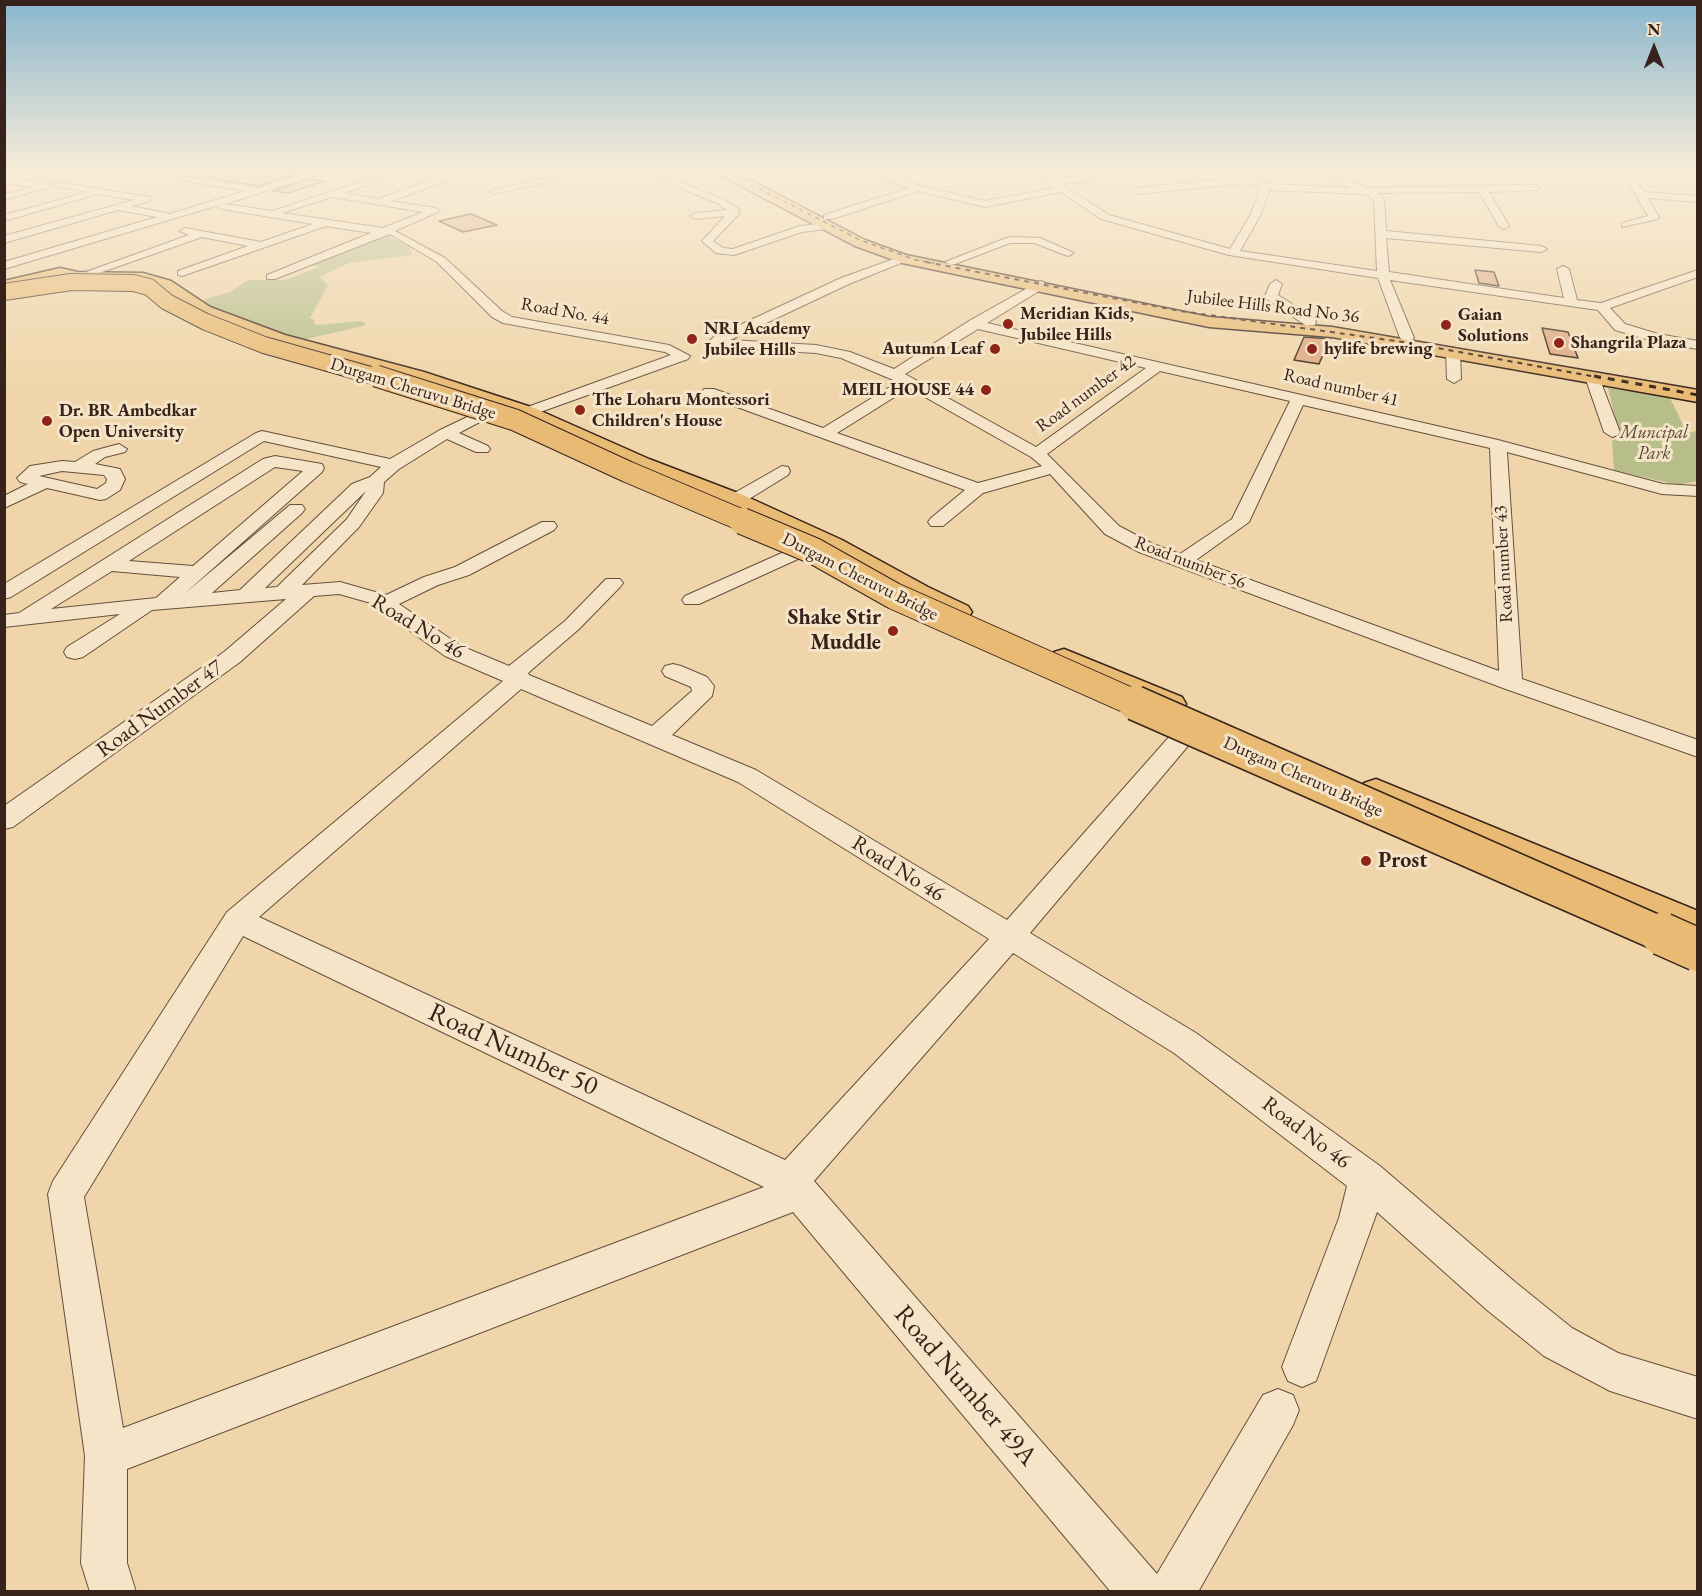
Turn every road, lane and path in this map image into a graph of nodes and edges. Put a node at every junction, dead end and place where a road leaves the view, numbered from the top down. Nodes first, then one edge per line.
1 (68, 246) edge
2 (73, 246) edge
3 (169, 246) edge
4 (259, 246) edge
5 (354, 246) edge
6 (433, 246) edge
7 (433, 246) edge
8 (714, 246) edge
9 (750, 246) edge
10 (870, 246) edge
11 (887, 246) edge
12 (996, 246) edge
13 (1052, 246) edge
14 (1210, 246) edge
15 (1237, 246) edge
16 (1381, 246) edge
17 (1514, 246) edge
18 (438, 248) junction
19 (1541, 249) dead end
20 (4, 251) edge
21 (1068, 253) dead end
22 (1233, 253) junction
23 (902, 258) junction
24 (18, 262) edge
25 (957, 265) junction
26 (1563, 269) dead end
27 (182, 273) dead end
28 (1698, 273) edge
29 (56, 274) junction
30 (1383, 276) junction
31 (271, 277) dead end
32 (80, 280) junction
33 (1276, 284) dead end
34 (1040, 285) junction
35 (4, 291) edge
36 (1572, 303) junction
37 (1602, 307) junction
38 (1310, 322) junction
39 (974, 324) junction
40 (1407, 338) junction
41 (1698, 345) edge
42 (699, 349) junction
43 (1453, 352) junction
44 (1544, 365) junction
45 (1158, 366) junction
46 (895, 374) junction
47 (417, 376) junction
48 (1592, 377) junction
49 (1454, 379) dead end
50 (909, 381) junction
51 (380, 383) junction
52 (1698, 390) edge
53 (709, 392) dead end
54 (1698, 396) edge
55 (1299, 399) junction
56 (527, 412) junction
57 (484, 414) junction
58 (1612, 432) dead end
59 (446, 433) junction
60 (825, 434) junction
61 (1498, 445) junction
62 (119, 449) dead end
63 (482, 449) dead end
64 (1037, 454) junction
65 (393, 465) junction
66 (80, 466) junction
67 (1054, 468) junction
68 (782, 471) dead end
69 (376, 481) junction
70 (45, 482) junction
71 (977, 489) junction
72 (1698, 491) edge
73 (735, 501) junction
74 (4, 504) edge
75 (296, 509) dead end
76 (937, 522) dead end
77 (548, 526) dead end
78 (802, 550) junction
79 (1182, 561) junction
80 (111, 565) junction
81 (196, 572) junction
82 (613, 583) dead end
83 (297, 591) junction
84 (4, 593) edge
85 (247, 595) junction
86 (192, 600) junction
87 (692, 600) dead end
88 (155, 603) junction
89 (384, 604) junction
90 (13, 620) edge
91 (74, 630) dead end
92 (106, 631) junction
93 (75, 652) dead end
94 (1032, 655) junction
95 (673, 671) dead end
96 (516, 677) junction
97 (1511, 683) junction
98 (1185, 734) junction
99 (655, 738) junction
100 (1698, 749) edge
101 (4, 820) edge
102 (237, 920) junction
103 (1698, 928) edge
104 (1698, 935) edge
105 (1009, 937) junction
106 (1698, 950) edge
107 (1698, 960) edge
108 (1367, 1179) junction
109 (794, 1186) junction
110 (1302, 1367) dead end
111 (1698, 1398) edge
112 (1278, 1410) dead end
113 (106, 1456) junction
114 (113, 1592) edge
115 (1142, 1592) edge
116 (1172, 1592) edge

1 - 24 street
2 - 24 street
3 - 32 street
4 - 27 street
5 - 31 street
6 - 18 street, Road No. 44
7 - 18 street
8 - 9 street
10 - 23 main road, Jubilee Hills Road No 36
11 - 25 main road, Jubilee Hills Road No 36
12 - 25 street
13 - 21 street
14 - 22 street
15 - 22 street
16 - 30 street
17 - 19 street
18 - 42 street, Road No. 44
20 - 24 street
22 - 30 street
23 - 25 main road, Jubilee Hills Road No 36
23 - 42 street
24 - 29 street
25 - 34 main road, Jubilee Hills Road No 36
25 - 38 main road, Jubilee Hills Road No 36
26 - 36 street
28 - 37 street
29 - 32 main road
29 - 35 main road
30 - 36 street
30 - 40 street
32 - 35 main road
32 - 47 main road
32 - 51 main road
33 - 38 street
34 - 39 street
34 - 43 main road, Jubilee Hills Road No 36
35 - 104 main road, Durgam Cheruvu Bridge, bridge
35 - 106 main road, Durgam Cheruvu Bridge, bridge
36 - 37 street
37 - 41 street
38 - 40 main road, Jubilee Hills Road No 36
39 - 45 street, Road number 41
39 - 46 street
40 - 44 main road, Jubilee Hills Road No 36
42 - 46 street, Road number 56
42 - 56 street
43 - 44 main road, Jubilee Hills Road No 36
43 - 49 street
44 - 48 main road, Jubilee Hills Road No 36
44 - 52 main road, Jubilee Hills Road No 36
45 - 55 street, Road number 41
45 - 64 street, Road number 42
46 - 50 street, Road number 56
47 - 51 main road
47 - 56 main road
48 - 54 main road, Jubilee Hills Road No 36
48 - 58 street
50 - 60 street
50 - 64 street, Road number 56
51 - 57 main road
53 - 60 street
55 - 61 street, Road number 41
55 - 79 street
56 - 73 main road
57 - 59 street
57 - 78 main road
59 - 63 street
59 - 65 street
60 - 71 street
61 - 72 street, Road number 41
61 - 97 street, Road number 43
62 - 66 street
64 - 67 street, Road number 56
65 - 69 street
65 - 84 street
66 - 70 street
66 - 70 street
67 - 71 street
67 - 79 street, Road number 56
68 - 73 street
69 - 83 street, Road Number 47
69 - 85 street
70 - 74 street
71 - 76 street
73 - 94 main road
75 - 86 street
77 - 89 street
78 - 87 street
78 - 94 main road
79 - 97 street, Road number 56
80 - 81 street
80 - 81 street
80 - 90 street
81 - 88 street
82 - 96 street
83 - 85 street, Road No 46
83 - 89 street, Road No 46
83 - 101 street, Road Number 47
85 - 86 street, Road No 46
86 - 88 street, Road No 46
88 - 90 street, Road No 46
88 - 92 street
89 - 96 street, Road No 46
91 - 92 street
92 - 93 street
94 - 98 main road
94 - 103 main road
95 - 99 street
96 - 99 street, Road No 46
96 - 102 street
97 - 100 street, Road number 56
98 - 105 street
98 - 107 main road
99 - 105 street, Road No 46
102 - 109 street, Road Number 50
102 - 113 street
105 - 108 street, Road No 46
105 - 109 street
108 - 110 street
108 - 111 street, Road No 46
109 - 113 street
109 - 115 street, Road Number 49A
112 - 116 street
113 - 114 street

